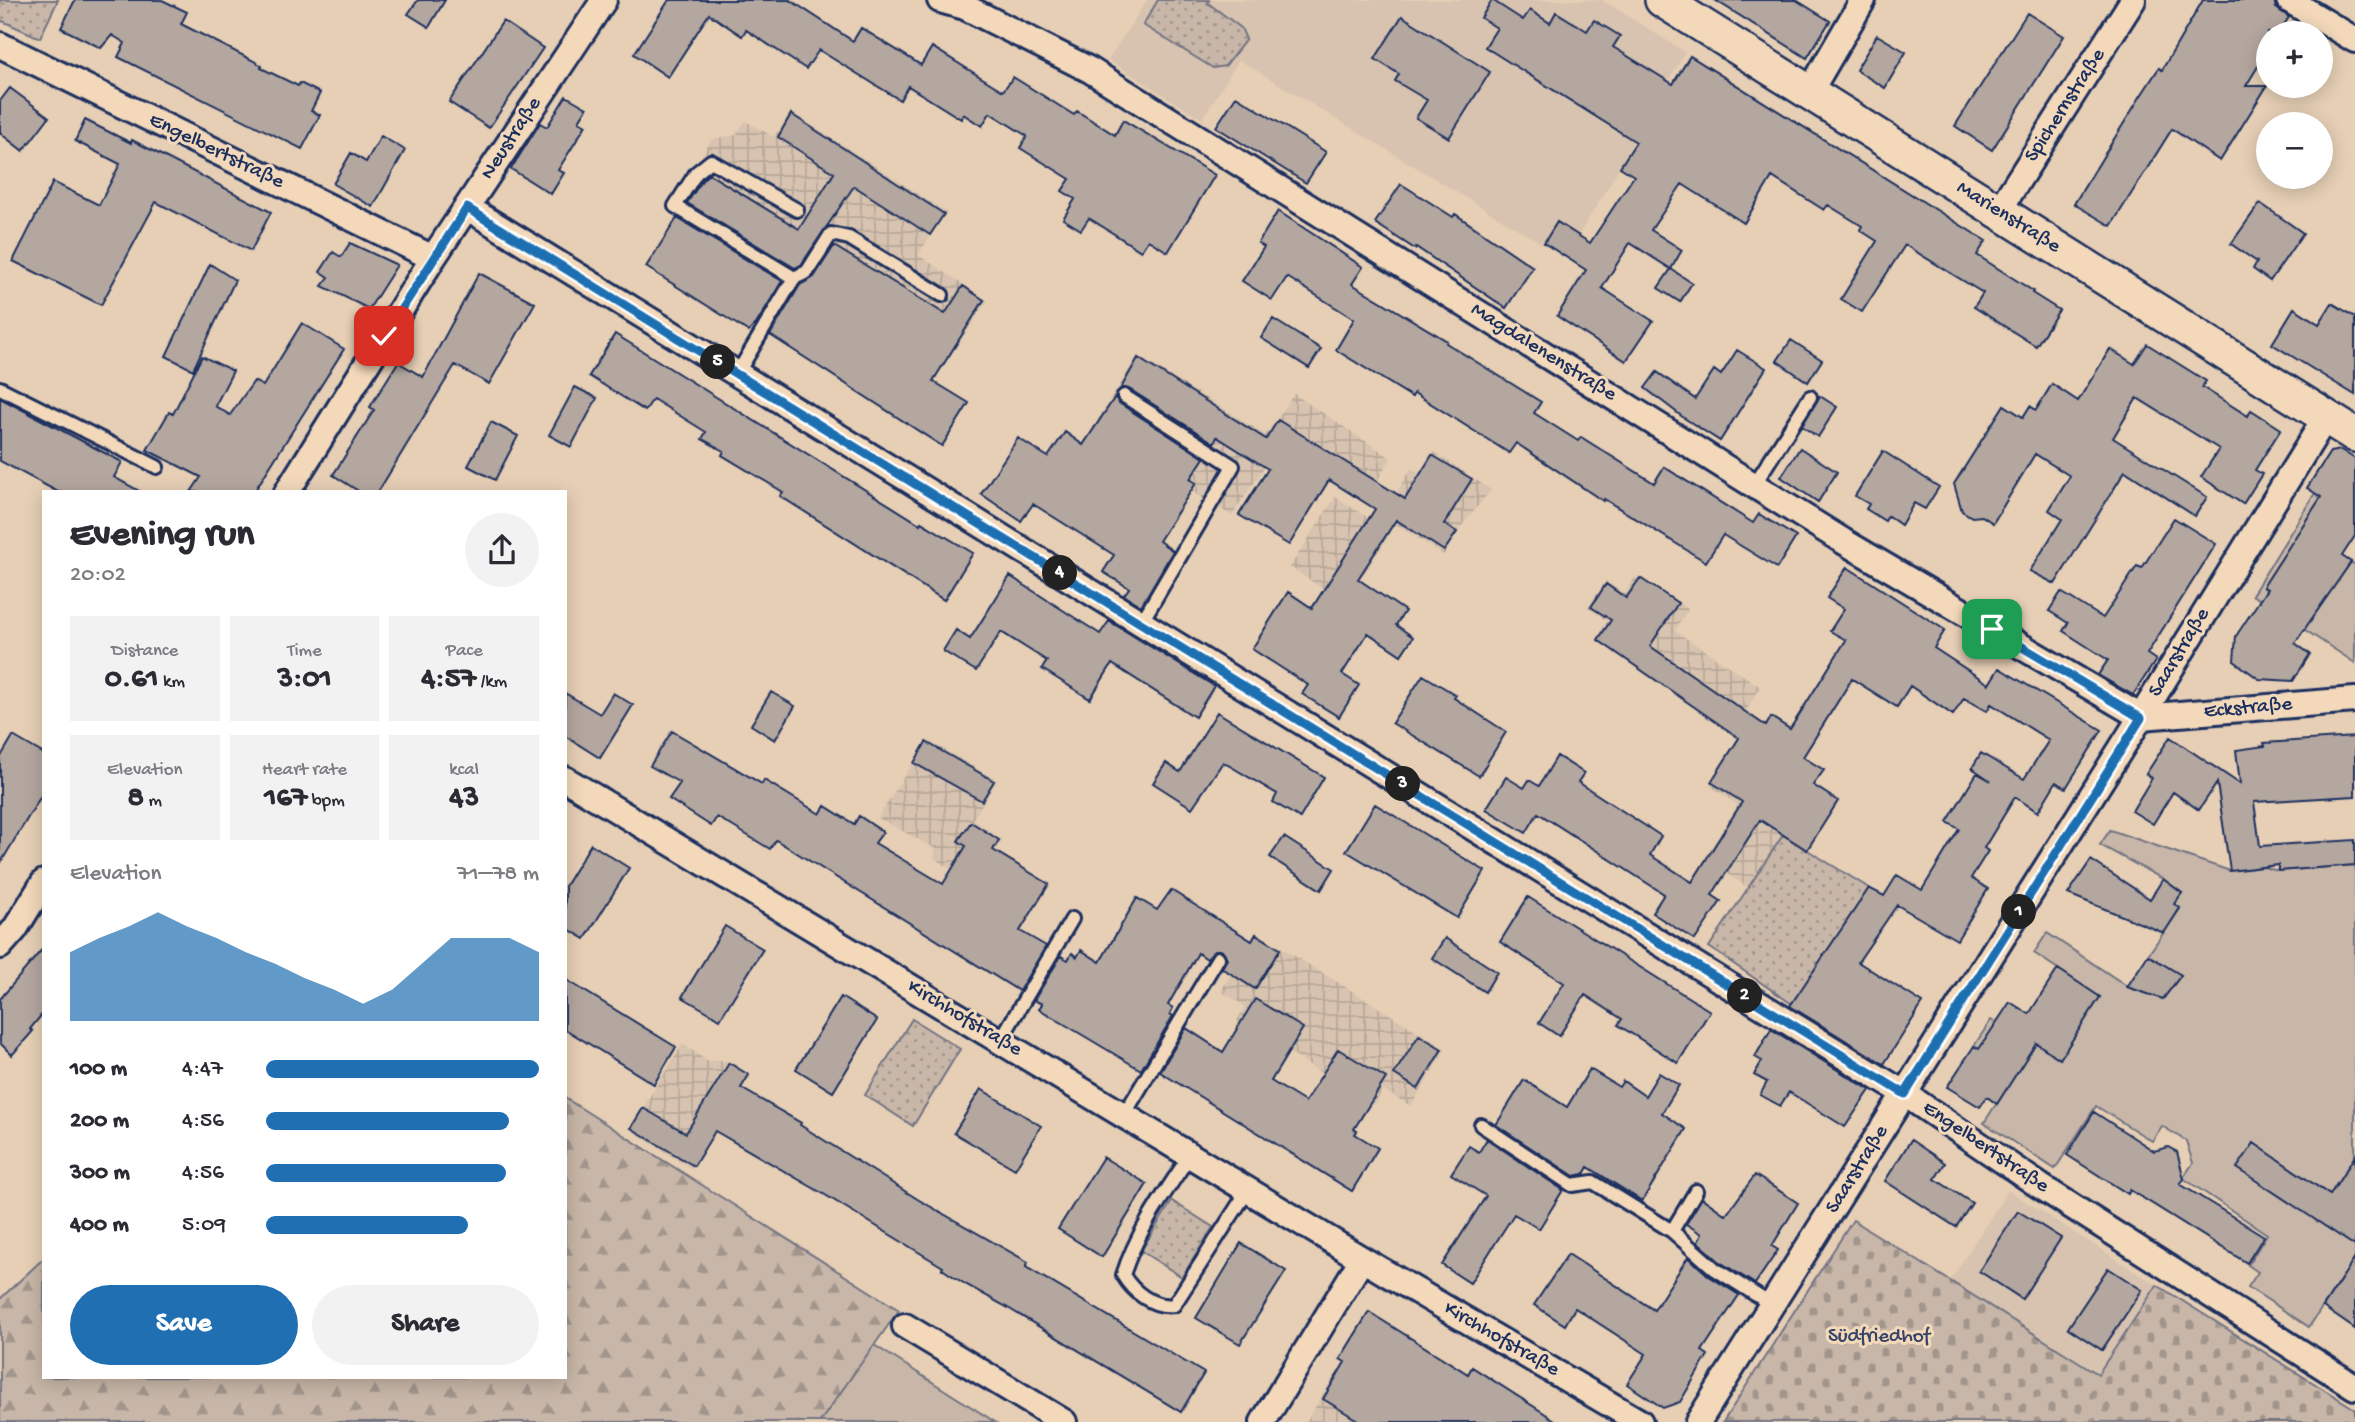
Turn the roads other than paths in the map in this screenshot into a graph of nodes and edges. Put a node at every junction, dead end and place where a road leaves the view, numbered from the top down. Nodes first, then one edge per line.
1 (604, 0) edge
2 (940, 0) edge
3 (1864, 0) edge
4 (2133, 0) edge
5 (2289, 0) edge
6 (1680, 5) edge
7 (2355, 40) edge
8 (0, 46) edge
9 (1809, 93) junction
10 (467, 208) junction
11 (797, 210) dead end
12 (1998, 212) junction
13 (433, 258) junction
14 (794, 278) junction
15 (942, 295) dead end
16 (737, 374) junction
17 (0, 388) edge
18 (1124, 396) dead end
19 (1810, 397) dead end
20 (2326, 417) junction
21 (2355, 435) edge
22 (157, 467) dead end
23 (1754, 485) junction
24 (288, 490) edge
25 (1141, 623) junction
26 (2355, 700) edge
27 (2141, 718) junction
28 (567, 780) edge
29 (42, 885) edge
30 (1072, 919) dead end
31 (0, 946) edge
32 (1219, 958) dead end
33 (1000, 1041) junction
34 (1905, 1094) junction
35 (1124, 1115) junction
36 (1481, 1125) dead end
37 (1190, 1155) junction
38 (1248, 1190) junction
39 (1696, 1191) dead end
40 (1672, 1231) junction
41 (1362, 1259) junction
42 (1772, 1305) junction
43 (905, 1326) dead end
44 (2355, 1387) edge
45 (1064, 1422) edge
46 (1263, 1422) edge
47 (1640, 1422) edge
48 (1698, 1422) edge

1 - 10 street, Neustraße
2 - 23 street, Magdalenenstraße
3 - 9 street
4 - 12 street, Spichernstraße
5 - 7 street
6 - 9 street, Marienstraße
8 - 13 street, Engelbertstraße
9 - 12 street, Marienstraße
10 - 13 street, Neustraße
10 - 16 street, Engelbertstraße
11 - 14 lane
12 - 20 street, Marienstraße
13 - 24 street, Neustraße
14 - 15 lane
14 - 16 lane
16 - 25 street, Engelbertstraße
17 - 22 lane
18 - 25 lane
19 - 23 lane
20 - 21 street, Marienstraße
20 - 27 street, Saarstraße
23 - 27 street, Magdalenenstraße
25 - 34 street, Engelbertstraße
26 - 27 street, Eckstraße
27 - 34 street, Saarstraße
28 - 33 street, Kirchhofstraße
29 - 31 street
30 - 33 lane
32 - 35 lane
33 - 35 street, Kirchhofstraße
34 - 42 street, Saarstraße
34 - 44 street, Engelbertstraße
35 - 37 street, Kirchhofstraße
36 - 40 lane
37 - 38 street, Kirchhofstraße
37 - 38 lane
38 - 41 street, Kirchhofstraße
39 - 40 lane
40 - 42 lane
41 - 46 street
41 - 47 street, Kirchhofstraße
42 - 48 street, Saarstraße
43 - 45 street

